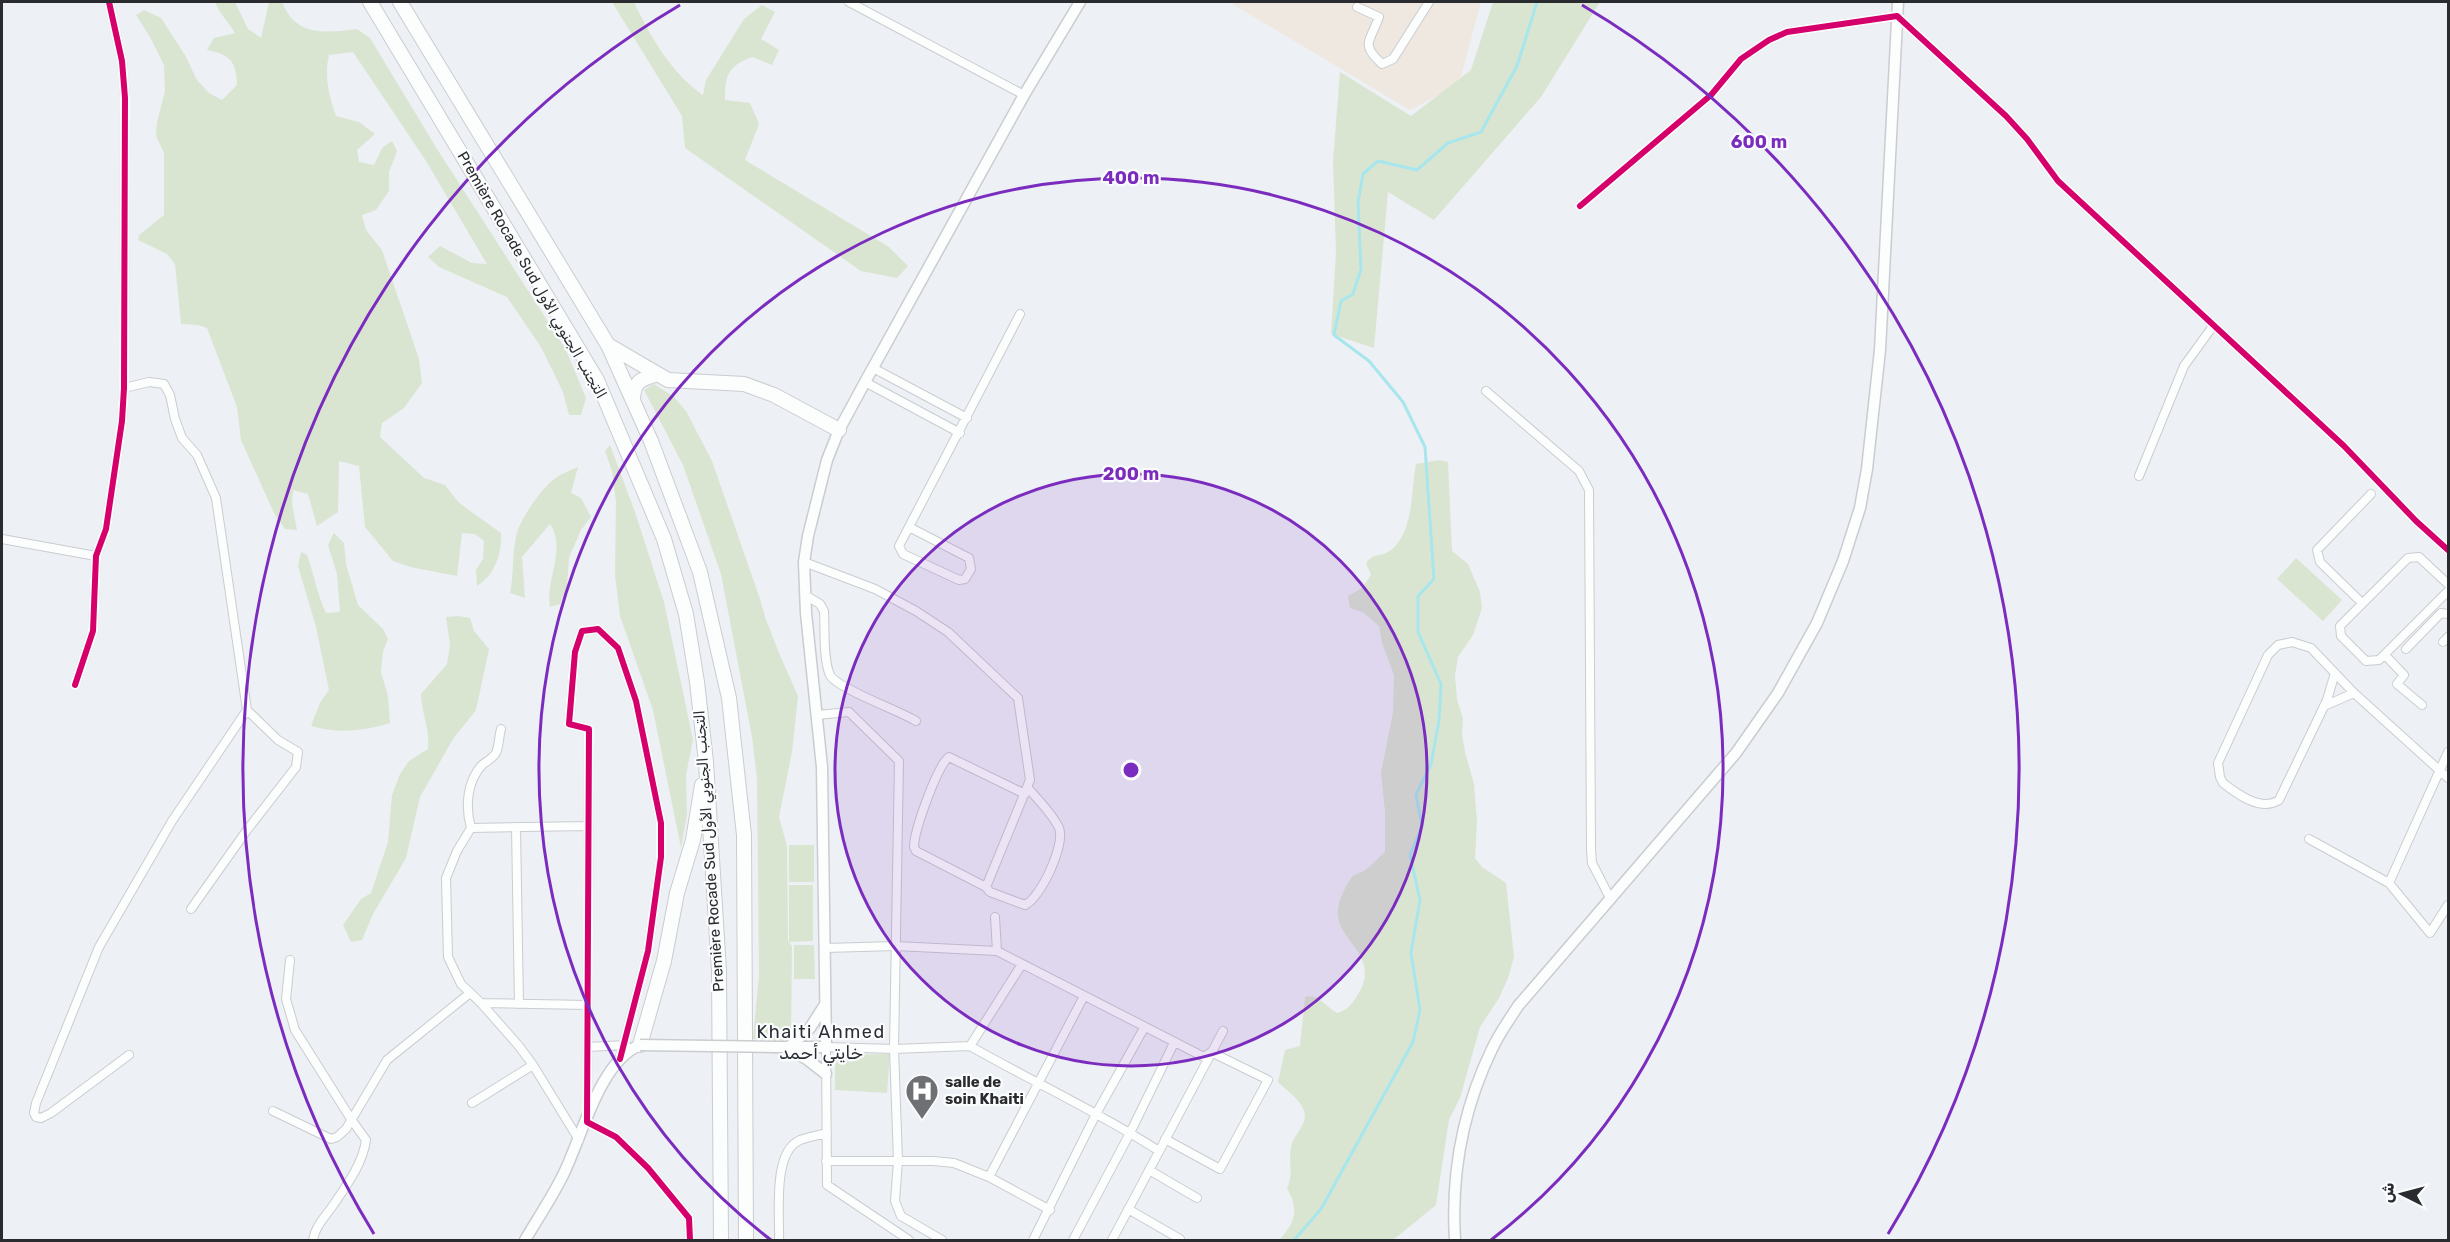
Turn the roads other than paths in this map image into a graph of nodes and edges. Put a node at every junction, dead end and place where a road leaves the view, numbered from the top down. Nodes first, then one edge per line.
1 (109, 2) edge
2 (370, 2) edge
3 (400, 2) edge
4 (849, 2) edge
5 (1080, 2) edge
6 (1429, 2) edge
7 (1898, 2) edge
8 (1357, 7) dead end
9 (1897, 16) junction
10 (1024, 95) junction
11 (1580, 206) dead end
12 (1020, 314) dead end
13 (2213, 326) junction
14 (608, 345) junction
15 (873, 368) junction
16 (658, 375) junction
17 (865, 382) junction
18 (124, 388) junction
19 (1486, 391) dead end
20 (633, 402) junction
21 (967, 418) junction
22 (839, 430) junction
23 (960, 432) junction
24 (2139, 476) dead end
25 (2371, 494) dead end
26 (909, 527) junction
27 (2, 539) edge
28 (2448, 550) edge
29 (96, 556) junction
30 (804, 562) junction
31 (2448, 584) edge
32 (2448, 591) edge
33 (805, 596) junction
34 (2362, 603) junction
35 (2448, 614) edge
36 (2406, 649) dead end
37 (2385, 655) junction
38 (2335, 673) junction
39 (75, 686) dead end
40 (2354, 693) junction
41 (2422, 705) dead end
42 (2324, 706) junction
43 (248, 710) junction
44 (817, 715) junction
45 (916, 721) dead end
46 (501, 729) dead end
47 (2448, 752) edge
48 (706, 762) junction
49 (2440, 771) junction
50 (2448, 778) edge
51 (1027, 791) junction
52 (589, 826) junction
53 (516, 827) junction
54 (471, 828) junction
55 (2309, 839) dead end
56 (2389, 883) junction
57 (986, 887) junction
58 (1610, 898) junction
59 (2448, 905) edge
60 (191, 909) dead end
61 (995, 917) dead end
62 (896, 946) junction
63 (825, 948) junction
64 (997, 951) junction
65 (290, 960) dead end
66 (1022, 964) junction
67 (470, 993) junction
68 (1084, 996) junction
69 (481, 1003) junction
70 (519, 1004) junction
71 (825, 1004) junction
72 (586, 1005) junction
73 (1144, 1028) junction
74 (1223, 1031) dead end
75 (1174, 1043) junction
76 (624, 1045) junction
77 (640, 1045) junction
78 (970, 1046) junction
79 (588, 1047) junction
80 (826, 1047) junction
81 (788, 1048) junction
82 (894, 1049) junction
83 (1211, 1052) junction
84 (129, 1055) dead end
85 (620, 1059) junction
86 (533, 1065) junction
87 (826, 1074) junction
88 (1036, 1084) junction
89 (472, 1103) dead end
90 (273, 1111) dead end
91 (1096, 1114) junction
92 (351, 1119) junction
93 (587, 1122) junction
94 (1131, 1132) junction
95 (827, 1133) junction
96 (1165, 1139) junction
97 (579, 1140) junction
98 (1159, 1151) junction
99 (826, 1161) junction
100 (898, 1161) junction
101 (1149, 1170) junction
102 (989, 1177) junction
103 (1197, 1198) dead end
104 (1128, 1209) junction
105 (1050, 1210) junction
106 (1180, 1239) dead end
107 (313, 1240) edge
108 (525, 1240) edge
109 (690, 1240) edge
110 (721, 1240) edge
111 (746, 1240) edge
112 (779, 1240) edge
113 (909, 1240) edge
114 (942, 1240) edge
115 (1033, 1240) edge
116 (1073, 1240) edge
117 (1112, 1240) edge
118 (1455, 1240) edge

1 - 18 street
2 - 48 highway, Première Rocade Sud التجنب الجنوبي الأول
3 - 14 highway, Première Rocade Sud التجنب الجنوبي الأول
4 - 10 street
5 - 10 main road
6 - 8 street
7 - 9 main road
9 - 11 street
9 - 13 street
9 - 58 main road
10 - 15 main road
12 - 21 street
13 - 24 street
13 - 28 street
14 - 16 highway
14 - 20 highway, Première Rocade Sud التجنب الجنوبي الأول
15 - 17 main road
15 - 21 street
16 - 20 highway
16 - 22 highway
17 - 22 main road
17 - 23 street
18 - 29 street
18 - 43 street
19 - 58 street
20 - 111 highway, Première Rocade Sud التجنب الجنوبي الأول
21 - 23 street
22 - 30 main road
23 - 26 street
25 - 34 street
26 - 26 street
27 - 29 street
29 - 39 street
30 - 33 main road
30 - 51 street
31 - 34 street
32 - 37 street
33 - 44 main road
33 - 45 street
34 - 37 street
35 - 36 street
37 - 41 street
38 - 40 street
38 - 42 street
38 - 42 street
40 - 42 street
40 - 49 street
43 - 60 street
43 - 84 street
44 - 62 street
44 - 63 main road
46 - 54 street
47 - 49 street
48 - 77 highway
48 - 110 highway, Première Rocade Sud التجنب الجنوبي الأول
49 - 50 street
49 - 56 street
51 - 57 street
51 - 57 street
51 - 57 street
52 - 53 street
52 - 72 street
52 - 76 street
53 - 54 street
53 - 70 street
54 - 67 street
55 - 56 street
56 - 59 street
58 - 118 main road
61 - 64 street
62 - 63 street
62 - 64 street
62 - 82 street
63 - 71 main road
64 - 66 street
65 - 92 street
66 - 68 street
66 - 78 street
67 - 69 street
67 - 92 street
68 - 73 street
68 - 88 street
69 - 70 street
69 - 86 street
70 - 72 street
71 - 80 main road
71 - 81 main road
72 - 79 street
73 - 75 street
73 - 91 street
74 - 83 street
75 - 83 street
75 - 94 street
76 - 77 street
76 - 79 street
76 - 85 street
77 - 81 main road, bridge
77 - 85 main road
78 - 82 street
78 - 88 street
79 - 93 street
80 - 81 main road
80 - 82 street
80 - 87 street
81 - 87 main road
82 - 100 street
83 - 96 street
83 - 96 street
85 - 93 main road
86 - 89 street
86 - 97 street
87 - 95 street
88 - 91 street
88 - 102 street
90 - 92 street
91 - 94 street
91 - 105 street
92 - 107 street
93 - 97 main road
93 - 109 street
94 - 98 street
94 - 116 street
95 - 99 street
95 - 112 street
96 - 98 street
97 - 108 main road
98 - 101 street
99 - 100 street
99 - 113 street
100 - 102 street
100 - 114 street
101 - 103 street
101 - 104 street
102 - 105 street
104 - 106 street
104 - 117 street
105 - 115 street

